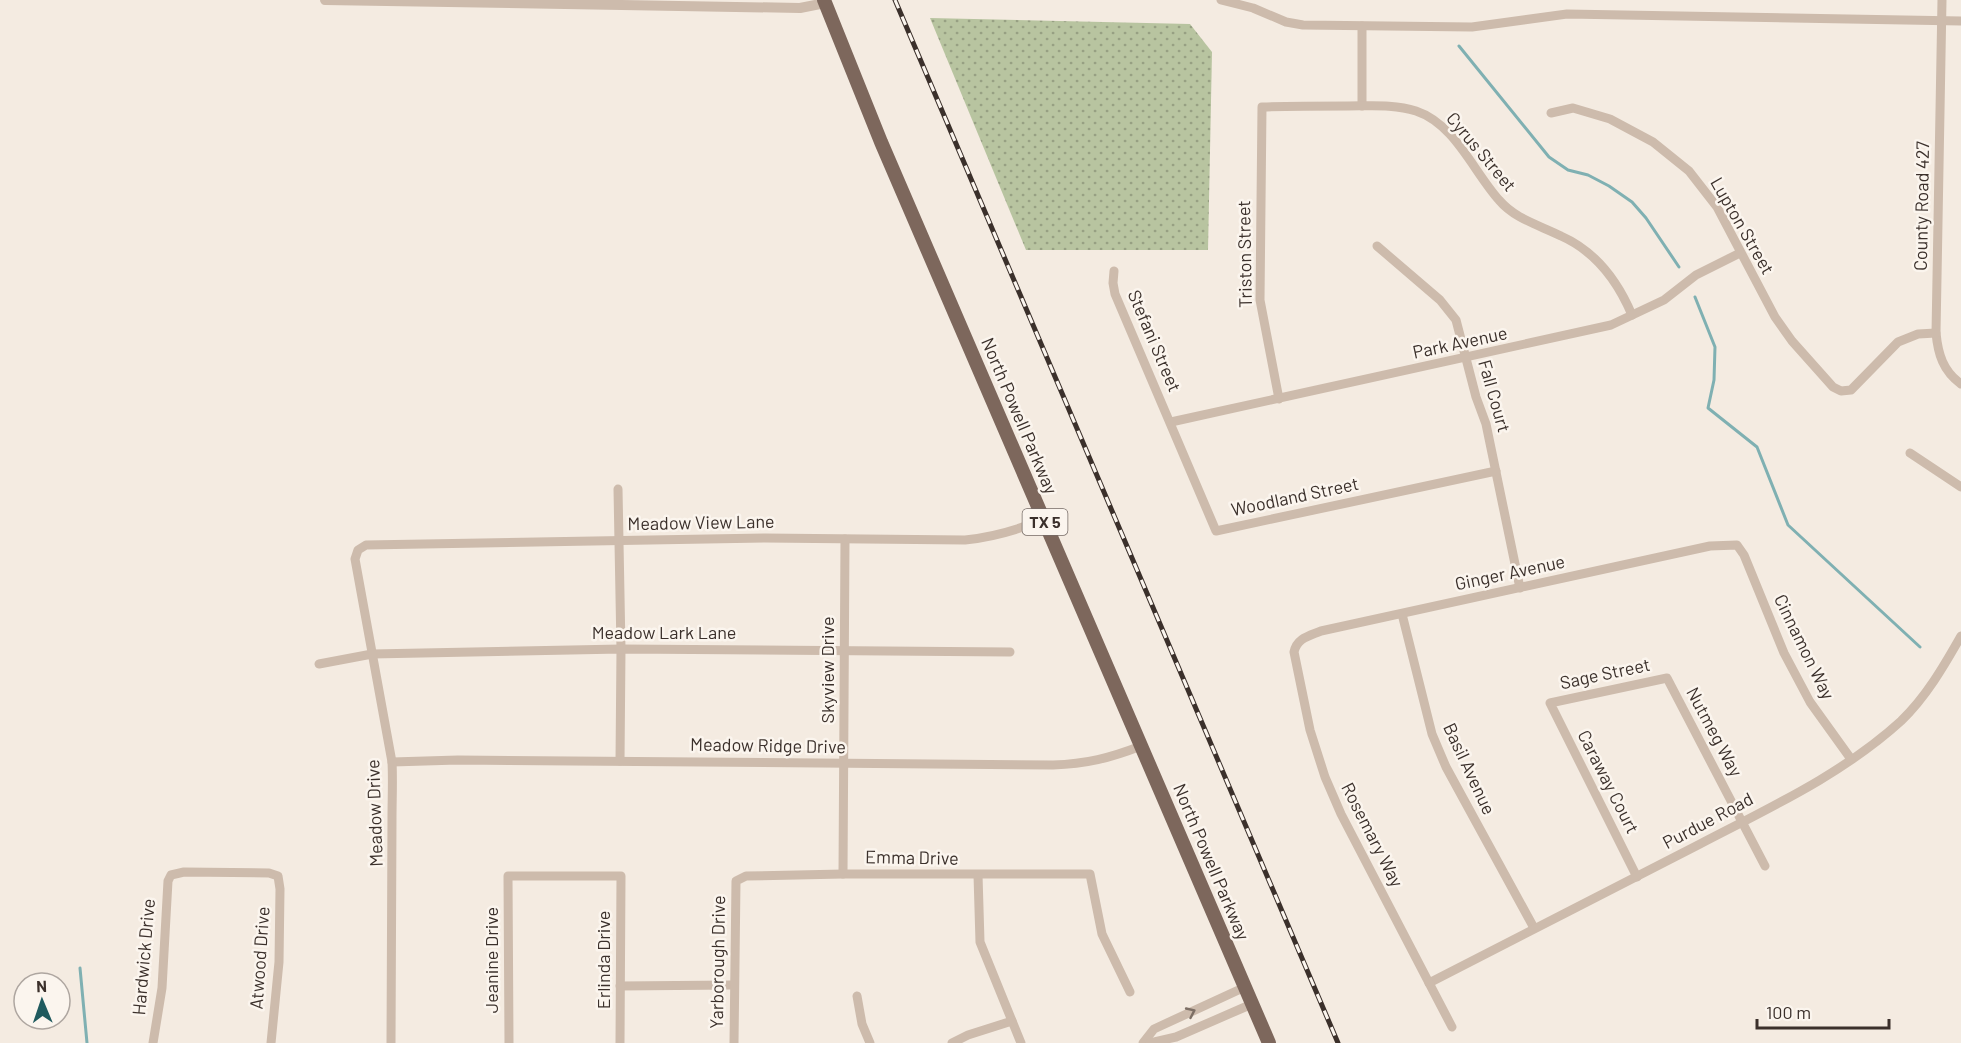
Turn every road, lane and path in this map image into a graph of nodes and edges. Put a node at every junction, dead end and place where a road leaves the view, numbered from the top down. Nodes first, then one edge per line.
1 (325, 0) edge
2 (1221, 0) edge
3 (1942, 0) edge
4 (827, 1) edge
5 (1942, 21) junction
6 (1961, 21) edge
7 (1362, 26) junction
8 (1362, 106) junction
9 (1262, 107) joint
10 (1551, 113) dead end
11 (1377, 246) dead end
12 (1740, 253) junction
13 (1114, 271) dead end
14 (1632, 315) junction
15 (1936, 333) junction
16 (1466, 358) junction
17 (1961, 384) edge
18 (1278, 399) junction
19 (1171, 422) junction
20 (1910, 453) dead end
21 (1496, 471) junction
22 (1961, 487) edge
23 (618, 489) dead end
24 (1044, 519) junction
25 (845, 539) junction
26 (619, 540) junction
27 (1737, 545) joint
28 (357, 550) joint
29 (1520, 588) junction
30 (1402, 614) junction
31 (1961, 636) edge
32 (1295, 646) joint
33 (621, 648) junction
34 (844, 651) junction
35 (1010, 652) dead end
36 (372, 654) junction
37 (319, 664) dead end
38 (1667, 678) joint
39 (1550, 703) joint
40 (1141, 746) junction
41 (1851, 759) junction
42 (620, 761) junction
43 (392, 762) junction
44 (844, 763) junction
45 (1742, 822) junction
46 (1765, 866) dead end
47 (843, 874) junction
48 (171, 875) joint
49 (978, 875) junction
50 (621, 876) joint
51 (1637, 876) junction
52 (736, 881) joint
53 (1534, 928) junction
54 (1429, 983) junction
55 (733, 985) junction
56 (620, 986) junction
57 (1245, 987) junction
58 (1130, 992) dead end
59 (857, 996) dead end
60 (1252, 1004) junction
61 (1012, 1021) junction
62 (1452, 1027) dead end
63 (153, 1043) edge
64 (271, 1043) edge
65 (391, 1043) edge
66 (509, 1043) edge
67 (620, 1043) edge
68 (734, 1043) edge
69 (870, 1043) edge
70 (952, 1043) edge
71 (1021, 1043) edge
72 (1143, 1043) edge
73 (1150, 1043) edge
74 (1269, 1043) edge

1 - 4 street
2 - 7 street
3 - 5 street, County Road 427
4 - 24 main road, North Powell Parkway / TX 5
5 - 6 street
5 - 7 street
5 - 15 street, County Road 427
7 - 8 street
8 - 9 street, Cyrus Street
8 - 14 street, Cyrus Street
9 - 18 street, Triston Street
10 - 12 street, Lupton Street
11 - 16 street, Fall Court
12 - 14 street, Park Avenue
12 - 15 street, Lupton Street
13 - 19 street, Stefani Street
14 - 16 street, Park Avenue
15 - 17 street, County Road 427
16 - 18 street, Park Avenue
16 - 21 street, Fall Court
18 - 19 street, Park Avenue
19 - 21 street, Woodland Street
20 - 22 street
21 - 29 street, Fall Court
23 - 26 street
24 - 25 street, Meadow View Lane
24 - 40 main road, North Powell Parkway / TX 5
25 - 26 street, Meadow View Lane
25 - 34 street, Skyview Drive
26 - 28 street, Meadow View Lane
26 - 33 street
27 - 29 street, Ginger Avenue
27 - 41 street, Cinnamon Way
28 - 36 street, Meadow Drive
29 - 30 street, Ginger Avenue
30 - 32 street, Ginger Avenue
30 - 53 street, Basil Avenue
31 - 41 street, Purdue Road
32 - 54 street, Rosemary Way
33 - 34 street, Meadow Lark Lane
33 - 36 street, Meadow Lark Lane
33 - 42 street
34 - 35 street, Meadow Lark Lane
34 - 44 street, Skyview Drive
36 - 37 street, Meadow Lark Lane
36 - 43 street, Meadow Drive
38 - 39 street, Sage Street
38 - 45 street, Nutmeg Way
39 - 51 street, Caraway Court
40 - 44 street, Meadow Ridge Drive
40 - 57 main road, North Powell Parkway / TX 5
41 - 45 street, Purdue Road
42 - 43 street, Meadow Ridge Drive
42 - 44 street, Meadow Ridge Drive
43 - 65 street, Meadow Drive
44 - 47 street, Skyview Drive
45 - 46 street, Nutmeg Way
45 - 51 street, Purdue Road
47 - 49 street, Emma Drive
47 - 52 street, Emma Drive
48 - 63 street, Hardwick Drive
48 - 64 street, Atwood Drive
49 - 58 street, Emma Drive
49 - 61 street
50 - 56 street, Erlinda Drive
50 - 66 street, Jeanine Drive
51 - 53 street, Purdue Road
52 - 55 street, Yarborough Drive
53 - 54 street, Purdue Road
54 - 62 street, Rosemary Way
55 - 56 street
55 - 68 street, Yarborough Drive
56 - 67 street, Erlinda Drive
57 - 60 main road, North Powell Parkway / TX 5
72 -> 57 street
59 - 69 street
60 - 73 street
60 - 74 main road, North Powell Parkway / TX 5
61 - 70 street
61 - 71 street

